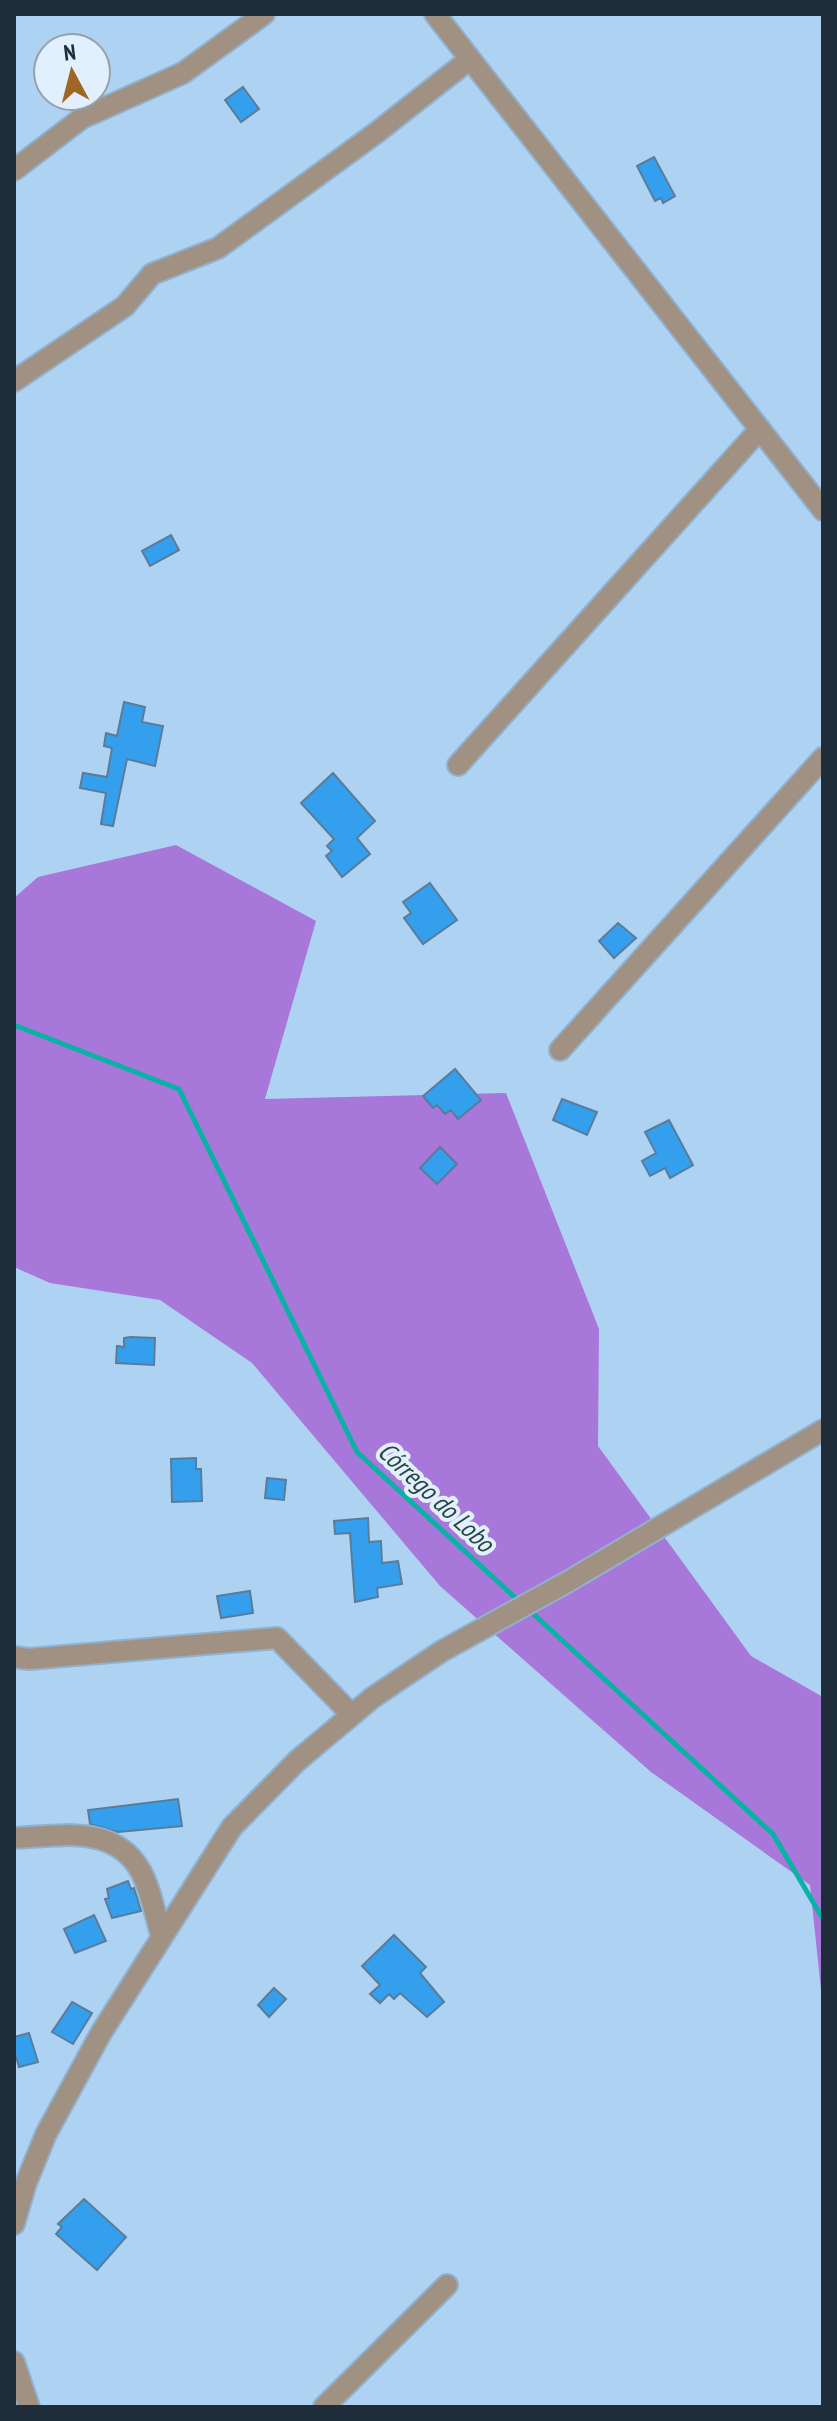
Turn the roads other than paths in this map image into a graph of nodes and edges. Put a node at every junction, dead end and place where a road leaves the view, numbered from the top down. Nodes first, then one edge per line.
1 (264, 14) edge
2 (435, 14) edge
3 (470, 59) junction
4 (14, 170) edge
5 (14, 381) edge
6 (760, 429) junction
7 (823, 510) edge
8 (823, 758) edge
9 (458, 765) dead end
10 (560, 1050) dead end
11 (823, 1430) edge
12 (14, 1657) edge
13 (352, 1715) junction
14 (14, 1838) edge
15 (162, 1937) junction
16 (14, 2224) edge
17 (447, 2285) dead end
18 (14, 2362) edge
19 (29, 2407) edge
20 (324, 2407) edge

1 - 4 street
2 - 3 street
3 - 5 street
3 - 6 street
6 - 7 street
6 - 9 street
8 - 10 street
11 - 13 street
12 - 13 street
13 - 15 street
14 - 15 street
15 - 16 street
17 - 20 street
18 - 19 street

